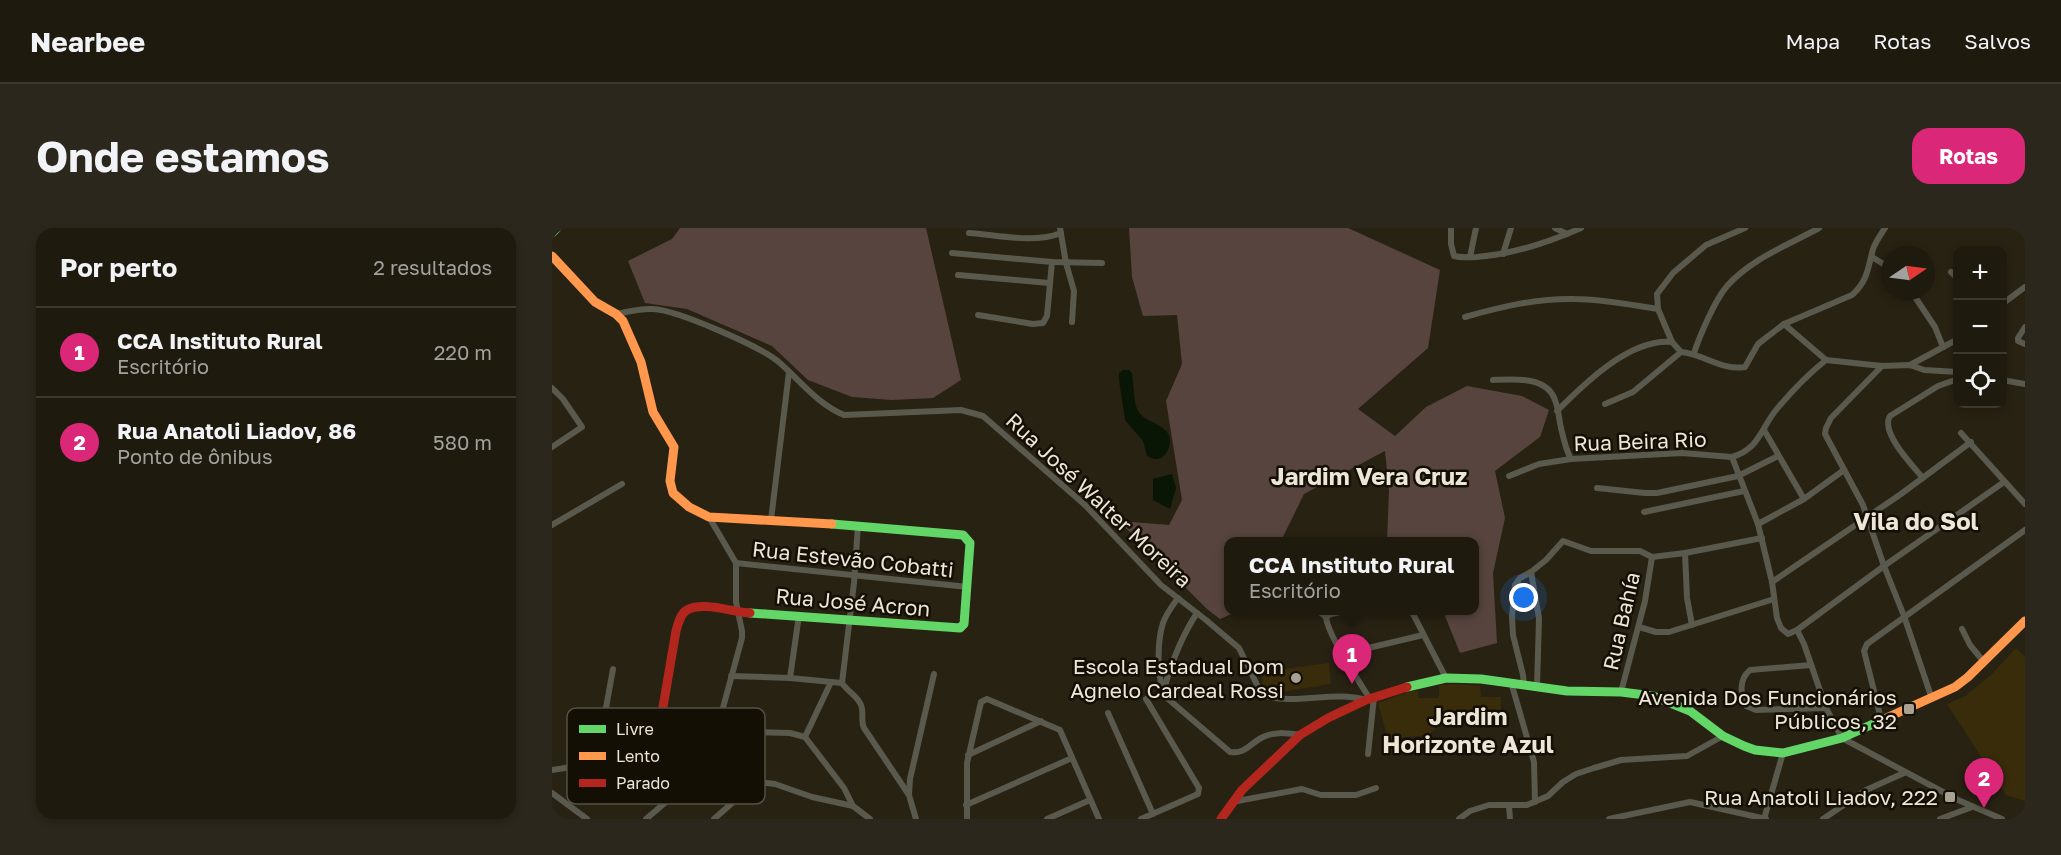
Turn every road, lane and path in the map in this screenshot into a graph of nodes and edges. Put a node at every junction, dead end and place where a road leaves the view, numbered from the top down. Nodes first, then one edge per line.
1 (556, 228) edge
2 (1451, 228) edge
3 (1476, 228) edge
4 (1511, 228) edge
5 (1555, 228) edge
6 (1581, 228) edge
7 (1745, 228) edge
8 (1819, 228) edge
9 (1885, 228) edge
10 (1061, 230) edge
11 (552, 233) edge
12 (969, 233) dead end
13 (1567, 234) junction
14 (952, 254) dead end
15 (1503, 254) junction
16 (552, 256) edge
17 (1470, 257) junction
18 (1872, 257) junction
19 (1052, 262) junction
20 (1066, 262) junction
21 (1881, 262) edge
22 (1102, 263) dead end
23 (958, 275) dead end
24 (1049, 283) junction
25 (2025, 287) edge
26 (1917, 300) edge
27 (2006, 300) edge
28 (1658, 309) junction
29 (616, 314) junction
30 (978, 315) dead end
31 (1465, 317) dead end
32 (1072, 322) dead end
33 (1784, 324) junction
34 (2025, 327) edge
35 (1672, 342) junction
36 (1953, 342) edge
37 (2025, 344) edge
38 (1944, 347) junction
39 (1682, 352) junction
40 (1694, 353) junction
41 (1826, 360) junction
42 (1910, 365) junction
43 (1882, 366) junction
44 (789, 372) junction
45 (1953, 372) edge
46 (1493, 380) dead end
47 (1953, 381) edge
48 (2007, 381) edge
49 (2025, 384) edge
50 (552, 388) edge
51 (1605, 404) dead end
52 (1557, 411) junction
53 (1764, 430) junction
54 (1961, 433) dead end
55 (1971, 442) junction
56 (552, 447) edge
57 (1778, 456) junction
58 (1732, 457) junction
59 (1570, 459) junction
60 (1844, 470) junction
61 (1509, 476) dead end
62 (1737, 476) junction
63 (1923, 478) junction
64 (2004, 482) junction
65 (622, 484) dead end
66 (1597, 488) dead end
67 (1744, 491) junction
68 (1803, 499) junction
69 (2025, 504) edge
70 (1644, 512) dead end
71 (709, 517) junction
72 (1868, 517) junction
73 (771, 520) junction
74 (1758, 524) junction
75 (552, 525) edge
76 (858, 525) junction
77 (2025, 530) edge
78 (1761, 538) junction
79 (1685, 554) junction
80 (1652, 557) junction
81 (736, 563) junction
82 (1884, 566) junction
83 (1531, 572) junction
84 (855, 575) junction
85 (1772, 582) junction
86 (968, 587) junction
87 (1178, 598) junction
88 (1774, 599) junction
89 (736, 612) junction
90 (1197, 613) junction
91 (799, 615) junction
92 (1323, 615) edge
93 (1329, 615) edge
94 (1413, 615) edge
95 (1904, 616) junction
96 (1326, 617) junction
97 (849, 619) junction
98 (2025, 621) edge
99 (1692, 625) junction
100 (1639, 627) junction
101 (1962, 629) dead end
102 (1797, 630) junction
103 (1423, 635) junction
104 (1343, 654) junction
105 (1984, 662) junction
106 (1811, 665) junction
107 (613, 669) dead end
108 (934, 674) dead end
109 (731, 676) junction
110 (790, 678) junction
111 (1446, 678) junction
112 (831, 682) junction
113 (1511, 682) junction
114 (842, 683) junction
115 (1524, 685) junction
116 (1537, 687) junction
117 (1163, 692) junction
118 (1621, 692) junction
119 (1146, 699) dead end
120 (1370, 699) junction
121 (1932, 699) junction
122 (606, 708) edge
123 (663, 708) edge
124 (722, 708) edge
125 (1826, 708) junction
126 (1108, 713) dead end
127 (1881, 719) junction
128 (1041, 721) junction
129 (765, 732) edge
130 (1300, 735) junction
131 (805, 736) junction
132 (1723, 736) junction
133 (1842, 738) junction
134 (1783, 753) junction
135 (968, 754) junction
136 (1368, 754) dead end
137 (1072, 758) junction
138 (567, 767) edge
139 (552, 770) edge
140 (1904, 773) junction
141 (765, 783) edge
142 (1376, 788) dead end
143 (552, 793) edge
144 (909, 795) junction
145 (1090, 800) junction
146 (1232, 802) junction
147 (1535, 802) junction
148 (664, 804) edge
149 (731, 804) edge
150 (966, 805) junction
151 (853, 806) junction
152 (1509, 806) junction
153 (1972, 807) junction
154 (1153, 814) junction
155 (587, 819) edge
156 (646, 819) edge
157 (714, 819) edge
158 (870, 819) edge
159 (916, 819) edge
160 (967, 819) edge
161 (1047, 819) edge
162 (1099, 819) edge
163 (1141, 819) edge
164 (1221, 819) edge
165 (1459, 819) edge
166 (1510, 819) edge
167 (1609, 819) edge
168 (1765, 819) edge
169 (1823, 819) edge
170 (1940, 819) edge
171 (2002, 819) edge

1 - 11 street
2 - 17 street
3 - 17 street
4 - 15 street
5 - 13 street
6 - 13 street
7 - 28 street
8 - 40 street
9 - 18 street
10 - 12 street
10 - 20 street
13 - 15 street
14 - 19 street
15 - 17 street
16 - 29 street
18 - 21 street
18 - 33 street
19 - 20 street
19 - 24 street
20 - 22 street
20 - 32 street
23 - 24 street
24 - 30 street
25 - 27 street
26 - 38 street
28 - 31 street
28 - 35 street
29 - 44 street, Rua José Walter Moreira
29 - 71 street
33 - 40 street
33 - 41 street
34 - 37 street
35 - 39 street
35 - 52 street
36 - 38 street
38 - 42 street
39 - 40 street
39 - 51 street
41 - 43 street
41 - 53 street, Rua Beira Rio
42 - 43 street
42 - 45 street
43 - 60 street
44 - 73 street
44 - 87 street, Rua José Walter Moreira
46 - 52 street
47 - 63 street
48 - 49 street
50 - 56 street
52 - 59 street
53 - 57 street
53 - 58 street, Rua Beira Rio
54 - 55 street
55 - 63 street
55 - 64 street
57 - 62 street
57 - 68 street
58 - 59 street, Rua Beira Rio
58 - 62 street
59 - 61 street, Rua Beira Rio
60 - 68 street
60 - 72 street
62 - 66 street
62 - 67 street
63 - 72 street
64 - 69 street
64 - 82 street
65 - 75 street
67 - 70 street
67 - 74 street
68 - 74 street
71 - 73 street
71 - 81 street
72 - 82 street
72 - 85 street
73 - 76 street
74 - 78 street
76 - 84 street
76 - 86 street
77 - 95 street
78 - 79 street
78 - 85 street
79 - 80 street
79 - 99 street
80 - 83 street
80 - 100 street, Rua Bahía
81 - 84 street, Rua Estevão Cobatti
81 - 89 street
82 - 95 street
82 - 102 street
83 - 115 street
83 - 116 street
84 - 86 street, Rua Estevão Cobatti
84 - 97 street
85 - 88 street
86 - 97 street, Rua José Acron
87 - 90 street, Rua José Walter Moreira
87 - 117 street
88 - 99 street
88 - 102 street
89 - 91 street, Rua José Acron
89 - 109 street
89 - 123 street, Rua José Acron
90 - 117 street
90 - 120 street, Rua José Walter Moreira
91 - 97 street, Rua José Acron
91 - 110 street
92 - 96 street
93 - 96 street
94 - 103 street
95 - 121 street
95 - 127 street
96 - 104 street
97 - 114 street
98 - 105 street
99 - 100 street
100 - 118 street, Rua Bahía
101 - 105 street
102 - 106 street
103 - 104 street
103 - 111 street
104 - 120 street
105 - 121 street
106 - 125 street
106 - 125 street
107 - 122 street
108 - 144 street
109 - 110 street
109 - 124 street
110 - 112 street
111 - 113 street
111 - 120 street
112 - 114 street
112 - 131 street
113 - 115 street
113 - 147 street
114 - 144 street
115 - 116 street
116 - 118 street
117 - 130 street
118 - 132 street
119 - 154 street
120 - 130 street
120 - 136 street
121 - 127 street
125 - 133 street
126 - 154 street
127 - 133 street
128 - 135 street
128 - 135 street
128 - 137 street
129 - 131 street
130 - 146 street
131 - 151 street
132 - 134 street
132 - 147 street
133 - 134 street
133 - 140 street
134 - 168 street
135 - 150 street
137 - 145 street
137 - 150 street
138 - 139 street
140 - 153 street
140 - 169 street
141 - 151 street
142 - 146 street
143 - 155 street
144 - 159 street
145 - 161 street
145 - 162 street
146 - 164 street
147 - 152 street
148 - 156 street
149 - 157 street
150 - 160 street
151 - 158 street
152 - 165 street
152 - 166 street
153 - 170 street
153 - 171 street
154 - 163 street
167 - 168 street

